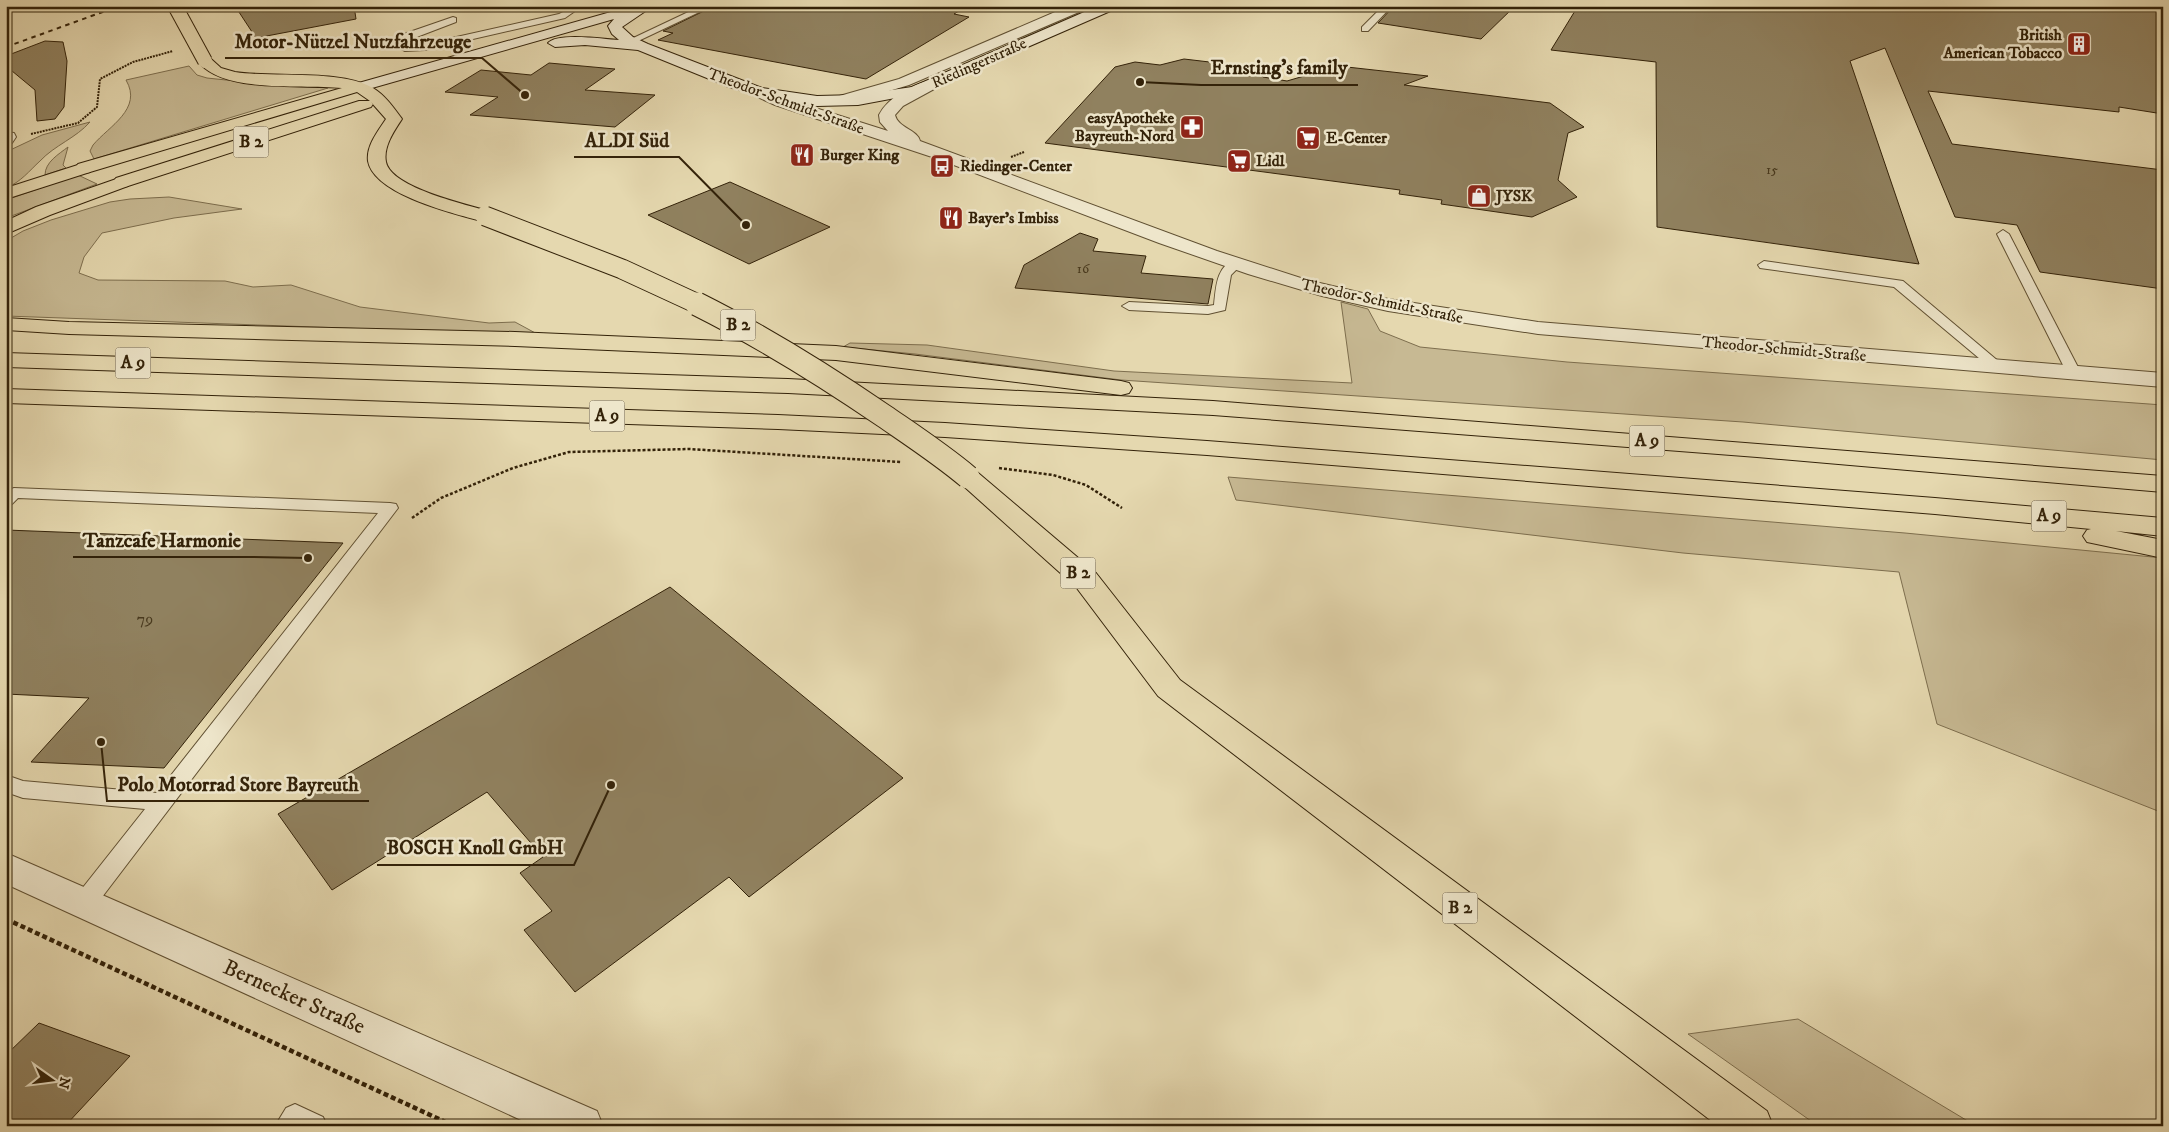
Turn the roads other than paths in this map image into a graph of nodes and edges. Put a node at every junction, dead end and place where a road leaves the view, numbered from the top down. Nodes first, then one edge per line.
1 (175, 6) edge
2 (570, 6) edge
3 (708, 6) edge
4 (1081, 6) edge
5 (1110, 6) edge
6 (1388, 6) edge
7 (645, 7) edge
8 (453, 20) dead end
9 (1365, 29) dead end
10 (636, 44) junction
11 (931, 85) junction
12 (360, 87) junction
13 (758, 92) junction
14 (378, 99) junction
15 (842, 100) junction
16 (943, 155) junction
17 (6, 194) edge
18 (6, 228) edge
19 (2003, 234) dead end
20 (1236, 264) junction
21 (1764, 265) dead end
22 (1129, 306) dead end
23 (6, 324) edge
24 (6, 360) edge
25 (1997, 366) junction
26 (2074, 373) junction
27 (2163, 380) edge
28 (6, 396) edge
29 (1213, 408) junction
30 (2163, 484) edge
31 (9, 495) edge
32 (1935, 506) junction
33 (2163, 526) edge
34 (2163, 549) edge
35 (6, 783) edge
36 (164, 802) junction
37 (6, 868) edge
38 (85, 902) junction
39 (288, 1126) edge
40 (314, 1126) edge
41 (582, 1126) edge
42 (1752, 1126) edge

1 - 12 main road, B 2, bridge
2 - 8 lane
3 - 10 lane
4 - 15 street, Riedingerstraße
5 - 11 street, Riedingerstraße
6 - 9 lane
7 - 10 street
7 - 12 street
10 - 13 street, Theodor-Schmidt-Straße
10 - 14 street
11 - 15 street, Riedingerstraße
11 - 16 street
12 - 14 main road, B 2
12 - 17 main road, B 2
13 - 15 street, Riedingerstraße
13 - 16 street, Theodor-Schmidt-Straße
14 - 18 main road, B 2
14 - 42 main road, B 2, bridge
16 - 20 street, Theodor-Schmidt-Straße
19 - 26 lane
20 - 22 lane
20 - 25 street, Theodor-Schmidt-Straße
21 - 25 lane
23 - 29 main road
24 - 29 main road, A 9
25 - 26 street, Theodor-Schmidt-Straße
26 - 27 street, Theodor-Schmidt-Straße
28 - 32 main road, A 9
29 - 30 main road, A 9
31 - 36 lane
32 - 33 main road, A 9
32 - 34 main road
35 - 36 lane
36 - 38 lane
37 - 38 street, Bernecker Straße
38 - 41 street, Bernecker Straße
39 - 40 lane

